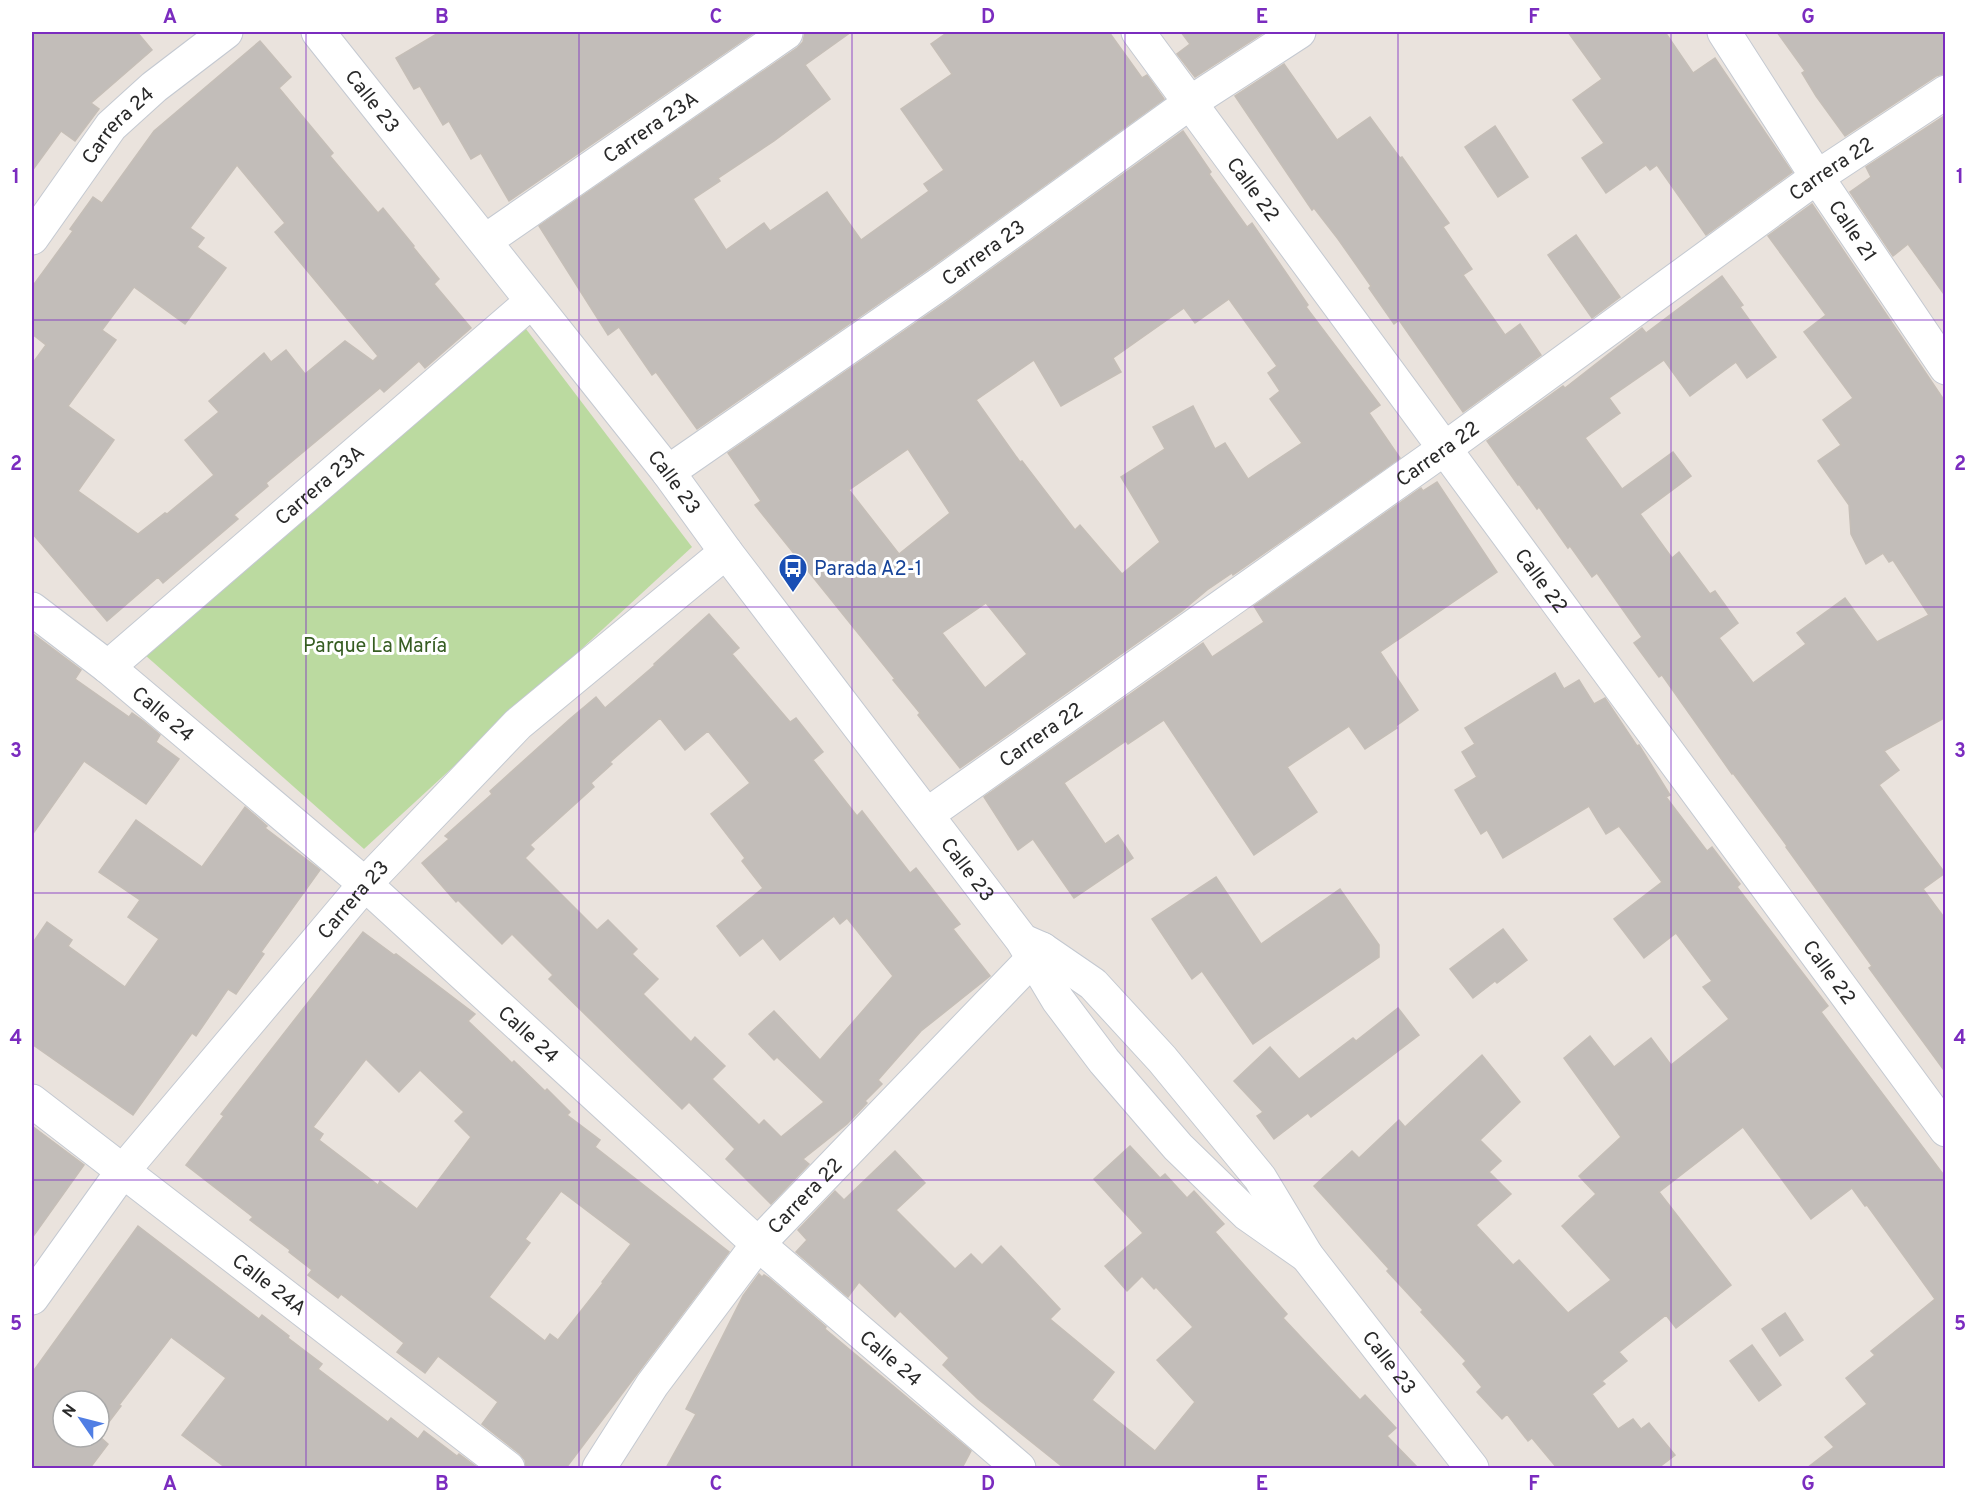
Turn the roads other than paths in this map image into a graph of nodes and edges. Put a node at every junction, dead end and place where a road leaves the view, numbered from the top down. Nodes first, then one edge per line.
1 (226, 32) edge
2 (1138, 32) edge
3 (1299, 32) edge
4 (1724, 32) edge
5 (786, 33) edge
6 (334, 40) edge
7 (1946, 92) edge
8 (1191, 102) junction
9 (1817, 177) junction
10 (32, 238) edge
11 (485, 242) junction
12 (531, 302) junction
13 (1946, 368) edge
14 (1444, 449) junction
15 (668, 472) junction
16 (726, 552) junction
17 (32, 609) edge
18 (108, 667) junction
19 (927, 814) junction
20 (365, 884) junction
21 (1032, 949) junction
22 (32, 1101) edge
23 (1946, 1130) edge
24 (122, 1172) junction
25 (758, 1244) junction
26 (1307, 1256) junction
27 (32, 1298) edge
28 (508, 1468) edge
29 (599, 1468) edge
30 (1018, 1468) edge
31 (1472, 1468) edge

1 - 10 street, Carrera 24
2 - 8 street, Calle 22
3 - 8 street, Carrera 23
4 - 9 street, Calle 21
5 - 11 street, Carrera 23A
6 - 11 street, Calle 23
7 - 9 street, Carrera 22
8 - 14 street, Calle 22
8 - 15 street, Carrera 23
9 - 13 street, Calle 21
9 - 14 street, Carrera 22
11 - 12 street, Calle 23
12 - 15 street, Calle 23
12 - 18 street, Carrera 23A
14 - 19 street, Carrera 22
14 - 23 street, Calle 22
15 - 16 street, Calle 23
16 - 19 street, Calle 23
16 - 20 street, Carrera 23
17 - 18 street, Calle 24
18 - 20 street, Calle 24
19 - 21 street, Calle 23
20 - 24 street, Carrera 23
20 - 25 street, Calle 24
21 - 25 street, Carrera 22
21 - 26 street, Calle 23
21 - 26 street, Calle 23
22 - 24 street, Calle 24A
24 - 27 street, Carrera 23
24 - 28 street, Calle 24A
25 - 29 street, Carrera 22
25 - 30 street, Calle 24
26 - 31 street, Calle 23

